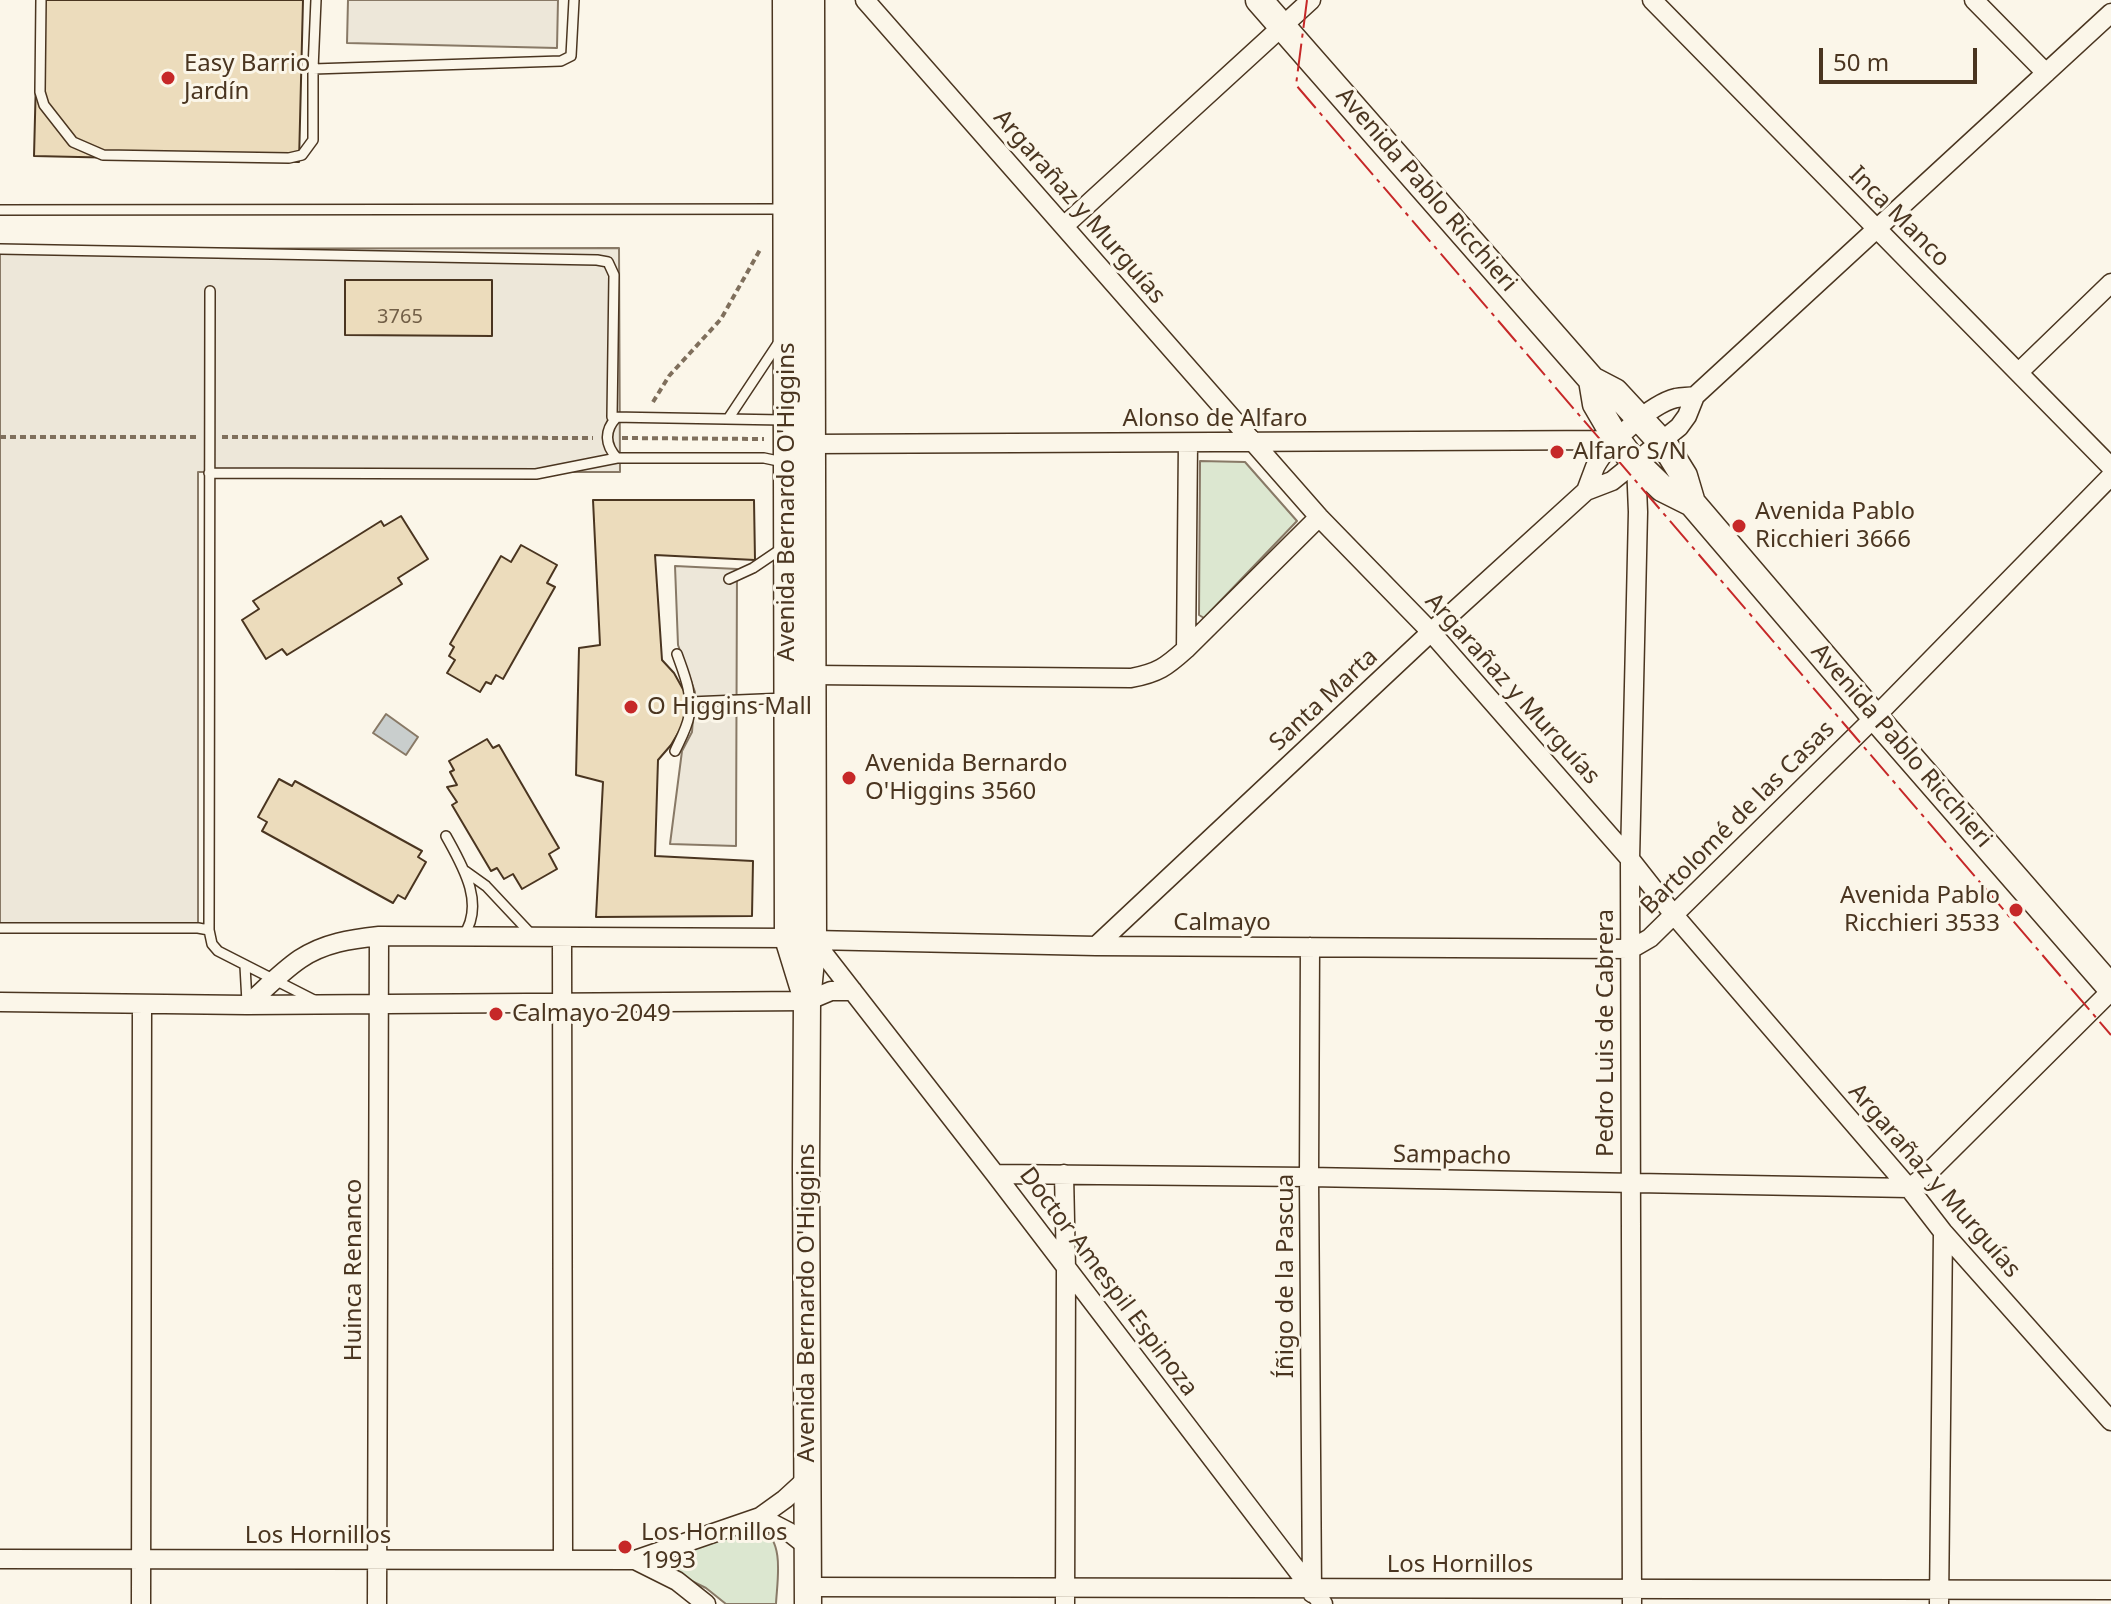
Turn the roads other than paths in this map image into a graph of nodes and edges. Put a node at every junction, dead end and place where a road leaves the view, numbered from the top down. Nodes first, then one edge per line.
1 (41, 0) edge
2 (316, 0) edge
3 (574, 0) edge
4 (786, 0) edge
5 (811, 0) edge
6 (865, 0) edge
7 (1259, 0) edge
8 (1311, 0) edge
9 (1652, 0) edge
10 (1974, 0) edge
11 (2111, 13) edge
12 (1282, 27) junction
13 (313, 69) junction
14 (2046, 73) junction
15 (786, 209) junction
16 (0, 210) edge
17 (1064, 226) junction
18 (1877, 229) junction
19 (0, 249) edge
20 (2111, 283) edge
21 (210, 291) dead end
22 (786, 330) junction
23 (2019, 372) junction
24 (1592, 380) junction
25 (1695, 396) junction
26 (614, 418) junction
27 (728, 419) junction
28 (1641, 419) junction
29 (804, 429) junction
30 (1617, 440) junction
31 (1662, 442) junction
32 (1188, 443) junction
33 (1254, 443) junction
34 (617, 458) junction
35 (787, 463) junction
36 (1636, 463) junction
37 (2111, 467) edge
38 (209, 473) junction
39 (2111, 476) edge
40 (1586, 491) junction
41 (1692, 503) junction
42 (1319, 517) junction
43 (787, 545) junction
44 (729, 579) dead end
45 (1431, 632) junction
46 (1186, 649) junction
47 (677, 654) dead end
48 (804, 690) junction
49 (690, 702) junction
50 (1875, 717) junction
51 (675, 751) dead end
52 (446, 836) dead end
53 (1630, 859) junction
54 (465, 871) junction
55 (1674, 915) junction
56 (0, 928) edge
57 (209, 930) junction
58 (379, 936) junction
59 (462, 937) junction
60 (534, 937) junction
61 (562, 937) junction
62 (801, 939) junction
63 (1096, 946) junction
64 (1310, 947) junction
65 (1631, 949) junction
66 (245, 966) junction
67 (275, 981) junction
68 (2111, 990) edge
69 (853, 991) junction
70 (807, 1001) junction
71 (0, 1002) edge
72 (562, 1003) junction
73 (142, 1004) junction
74 (324, 1004) junction
75 (379, 1004) junction
76 (247, 1005) junction
77 (995, 1174) junction
78 (1064, 1174) junction
79 (1309, 1177) junction
80 (1630, 1183) junction
81 (1909, 1188) junction
82 (1943, 1232) junction
83 (1066, 1269) junction
84 (2111, 1421) edge
85 (809, 1477) junction
86 (760, 1517) junction
87 (808, 1547) junction
88 (0, 1559) edge
89 (141, 1559) junction
90 (377, 1560) junction
91 (563, 1560) junction
92 (635, 1560) junction
93 (2111, 1590) edge
94 (808, 1596) edge
95 (1065, 1596) edge
96 (1633, 1597) edge
97 (1939, 1597) edge
98 (1316, 1599) edge
99 (141, 1604) edge
100 (377, 1604) edge
101 (706, 1604) edge

1 - 13 lane
2 - 13 lane
3 - 13 lane
4 - 15 main road, Avenida Bernardo O'Higgins
5 - 29 main road, Avenida Bernardo O'Higgins
6 - 17 street, Argarañaz y Murguías
7 - 12 main road, Avenida Pablo Ricchieri
8 - 12 street
9 - 18 street, Inca Manco
10 - 14 street
11 - 14 street, Santa Marta
12 - 17 street
12 - 24 main road, Avenida Pablo Ricchieri
14 - 18 street, Santa Marta
15 - 16 lane
15 - 22 main road, Avenida Bernardo O'Higgins
17 - 33 street, Argarañaz y Murguías
18 - 23 street, Inca Manco
18 - 25 street, Santa Marta
19 - 26 lane
20 - 23 street
21 - 38 lane
22 - 27 lane
22 - 29 main road, Avenida Bernardo O'Higgins
23 - 37 street, Inca Manco
24 - 28 main road, Avenida Pablo Ricchieri
24 - 30 main road, Avenida Pablo Ricchieri
25 - 28 street, Santa Marta
25 - 31 street, Santa Marta
26 - 27 lane
26 - 34 lane
27 - 29 lane
28 - 30 street, Santa Marta
28 - 31 main road, Avenida Pablo Ricchieri
29 - 32 street, Alonso de Alfaro
29 - 35 main road, Avenida Bernardo O'Higgins
29 - 48 main road, Avenida Bernardo O'Higgins
30 - 33 street, Alonso de Alfaro
30 - 36 main road, Avenida Pablo Ricchieri
30 - 40 street, Santa Marta
31 - 36 street, Santa Marta
31 - 41 main road, Avenida Pablo Ricchieri
32 - 33 street, Alonso de Alfaro
32 - 46 street
33 - 42 street, Argarañaz y Murguías
34 - 35 lane
34 - 38 lane
35 - 43 main road, Avenida Bernardo O'Higgins
36 - 40 street, Santa Marta
36 - 41 main road, Avenida Pablo Ricchieri
36 - 53 street, Pedro Luis de Cabrera
38 - 57 lane
39 - 50 street, Bartolomé de las Casas
40 - 45 street, Santa Marta
41 - 50 main road, Avenida Pablo Ricchieri
42 - 45 street, Argarañaz y Murguías
42 - 46 street
43 - 44 lane
43 - 48 main road, Avenida Bernardo O'Higgins
45 - 53 street, Argarañaz y Murguías
45 - 63 street, Santa Marta
46 - 48 street
47 - 49 lane
48 - 49 lane
48 - 62 main road, Avenida Bernardo O'Higgins
49 - 51 lane
50 - 55 street, Bartolomé de las Casas
50 - 68 main road, Avenida Pablo Ricchieri
52 - 54 lane
53 - 55 street, Argarañaz y Murguías
53 - 65 street, Pedro Luis de Cabrera
54 - 59 lane
54 - 60 lane
55 - 65 street, Bartolomé de las Casas
55 - 81 street, Argarañaz y Murguías
56 - 57 lane
57 - 66 lane
58 - 59 street, Calmayo
58 - 67 street, Calmayo
58 - 75 street, Huinca Renanco
59 - 60 street, Calmayo
60 - 61 street, Calmayo
61 - 62 street, Calmayo
61 - 72 street
62 - 63 street, Calmayo
62 - 69 street, Doctor Amespil Espinoza
62 - 70 main road, Avenida Bernardo O'Higgins
63 - 64 street, Calmayo
64 - 65 street, Calmayo
64 - 79 street, Íñigo de la Pascua
65 - 80 street, Pedro Luis de Cabrera
66 - 67 lane
66 - 76 lane
67 - 74 lane
67 - 76 street, Calmayo
68 - 81 street
69 - 70 street
69 - 77 street, Doctor Amespil Espinoza
70 - 72 street
70 - 85 main road, Avenida Bernardo O'Higgins
71 - 73 street
72 - 75 street
72 - 91 street
73 - 76 street
73 - 89 street
74 - 75 street
74 - 76 street
75 - 90 street, Huinca Renanco
77 - 78 street, Sampacho
77 - 83 street, Doctor Amespil Espinoza
78 - 79 street, Sampacho
78 - 83 street
79 - 80 street, Sampacho
79 - 98 street, Íñigo de la Pascua
80 - 81 street, Sampacho
80 - 96 street, Pedro Luis de Cabrera
81 - 82 street, Argarañaz y Murguías
82 - 84 street, Argarañaz y Murguías
82 - 97 street
83 - 95 street
83 - 98 street, Doctor Amespil Espinoza
85 - 86 street, Los Hornillos
85 - 87 main road, Avenida Bernardo O'Higgins
86 - 87 street
86 - 92 street, Los Hornillos
87 - 94 main road, Avenida Bernardo O'Higgins
88 - 89 street, Los Hornillos
89 - 90 street, Los Hornillos
89 - 99 street
90 - 91 street, Los Hornillos
90 - 100 street, Huinca Renanco
91 - 92 street, Los Hornillos
92 - 101 street, Los Hornillos
93 - 97 street, Los Hornillos
94 - 95 street, Los Hornillos
95 - 98 street, Los Hornillos
96 - 97 street, Los Hornillos
96 - 98 street, Los Hornillos

